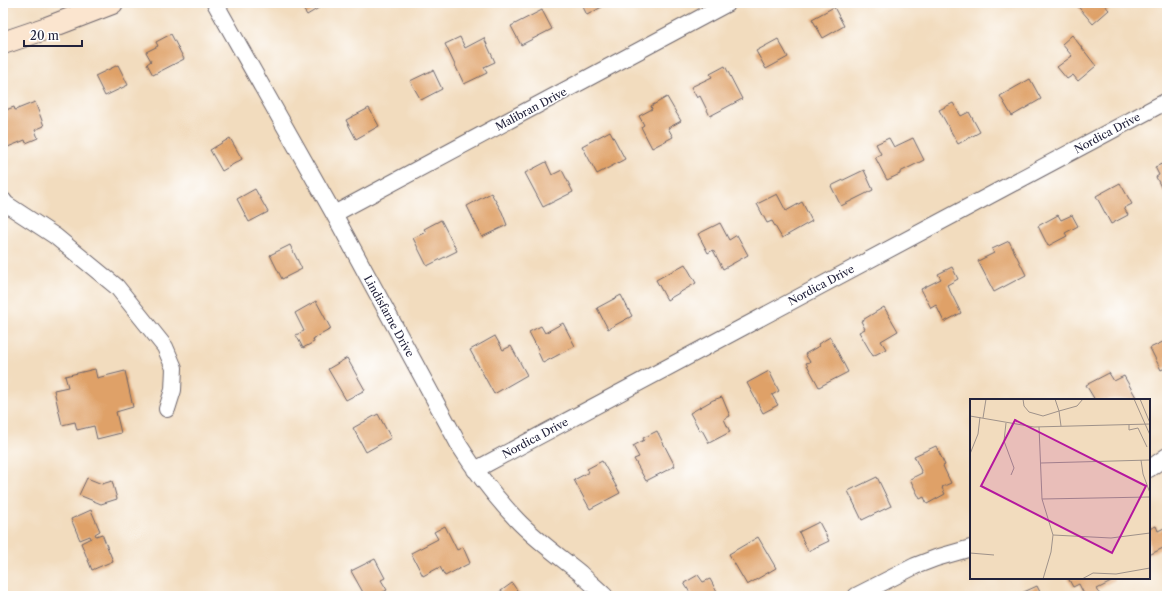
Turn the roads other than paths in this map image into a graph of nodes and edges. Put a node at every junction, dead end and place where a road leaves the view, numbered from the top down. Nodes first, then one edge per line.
1 (112, 3) edge
2 (215, 3) edge
3 (728, 3) edge
4 (3, 43) edge
5 (1167, 101) edge
6 (3, 200) edge
7 (334, 214) junction
8 (166, 409) dead end
9 (1167, 456) edge
10 (1150, 468) edge
11 (475, 470) junction
12 (970, 548) edge
13 (605, 596) edge
14 (856, 596) edge

1 - 4 street
2 - 7 street, Lindisfarne Drive
3 - 7 street, Malibran Drive
5 - 11 street, Nordica Drive
6 - 8 street
7 - 11 street, Lindisfarne Drive
9 - 10 street
11 - 13 street, Lindisfarne Drive
12 - 14 street

